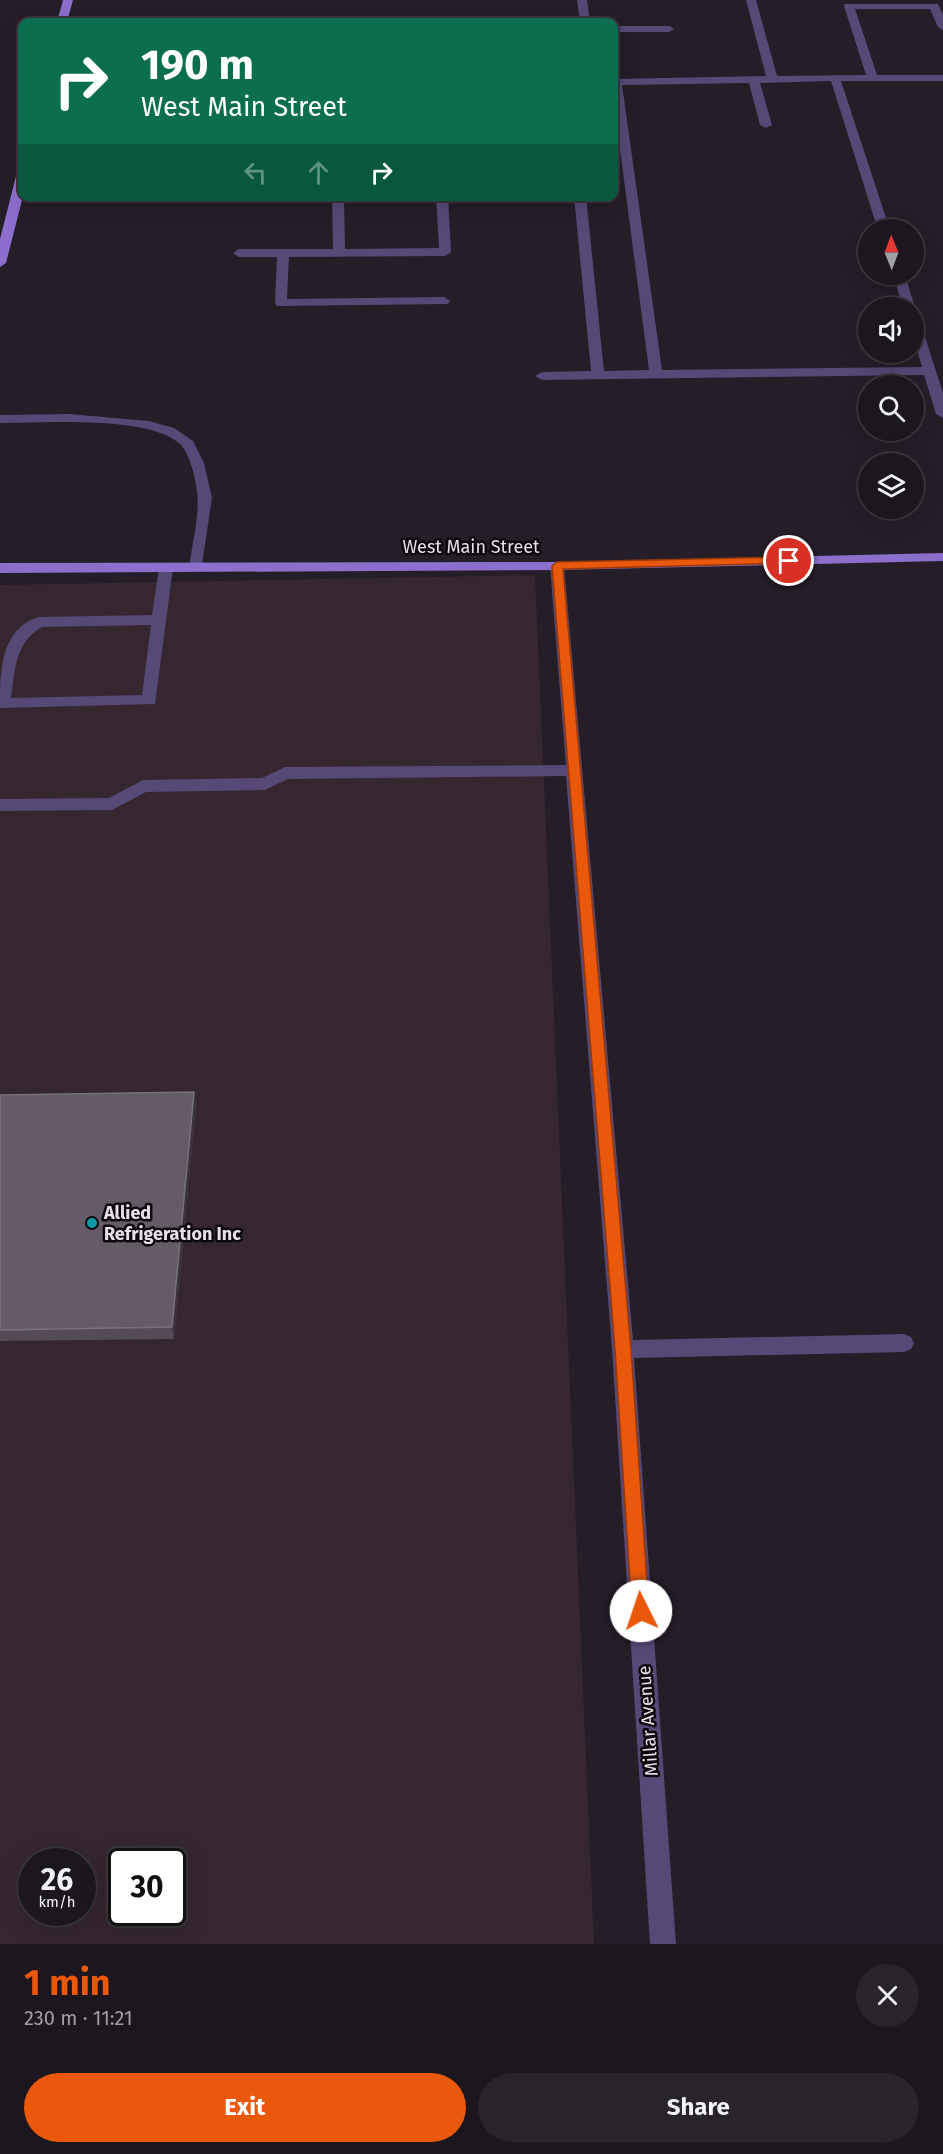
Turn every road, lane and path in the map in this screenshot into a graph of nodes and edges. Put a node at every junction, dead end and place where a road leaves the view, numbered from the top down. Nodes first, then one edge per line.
1 (68, 0) edge
2 (582, 0) edge
3 (751, 0) edge
4 (848, 3) edge
5 (63, 18) edge
6 (584, 18) edge
7 (943, 27) edge
8 (618, 29) edge
9 (669, 29) dead end
10 (835, 78) junction
11 (873, 78) junction
12 (943, 78) edge
13 (772, 79) junction
14 (754, 80) junction
15 (618, 82) edge
16 (618, 103) edge
17 (766, 126) dead end
18 (18, 192) edge
19 (338, 201) edge
20 (442, 201) edge
21 (581, 201) edge
22 (880, 219) edge
23 (239, 253) dead end
24 (283, 253) junction
25 (339, 253) junction
26 (0, 263) edge
27 (444, 301) dead end
28 (924, 354) edge
29 (929, 370) junction
30 (656, 374) junction
31 (598, 375) junction
32 (542, 376) dead end
33 (940, 394) edge
34 (943, 414) edge
35 (0, 419) edge
36 (943, 557) edge
37 (557, 566) junction
38 (0, 568) edge
39 (166, 568) junction
40 (196, 568) junction
41 (160, 620) junction
42 (1, 703) edge
43 (574, 770) junction
44 (0, 805) edge
45 (904, 1343) dead end
46 (623, 1349) junction
47 (663, 1944) edge

1 - 5 main road
2 - 6 street
3 - 13 street
4 - 7 street
4 - 11 street
8 - 9 street
10 - 11 street
10 - 13 street
10 - 22 street
11 - 12 street
13 - 14 street
14 - 15 street
14 - 17 street
16 - 30 street
18 - 26 main road
19 - 25 street
20 - 25 street
21 - 31 street
23 - 24 street
24 - 25 street
24 - 27 street
28 - 29 street
29 - 30 street
29 - 33 street
30 - 31 street
31 - 32 street
33 - 34 street
35 - 40 street
36 - 37 main road, West Main Street
37 - 40 main road, West Main Street
37 - 43 street, Millar Avenue
38 - 39 main road, West Main Street
39 - 40 main road, West Main Street
39 - 41 street
41 - 42 street
41 - 42 street
43 - 44 street
43 - 46 street, Millar Avenue
45 - 46 street
46 - 47 street, Millar Avenue

